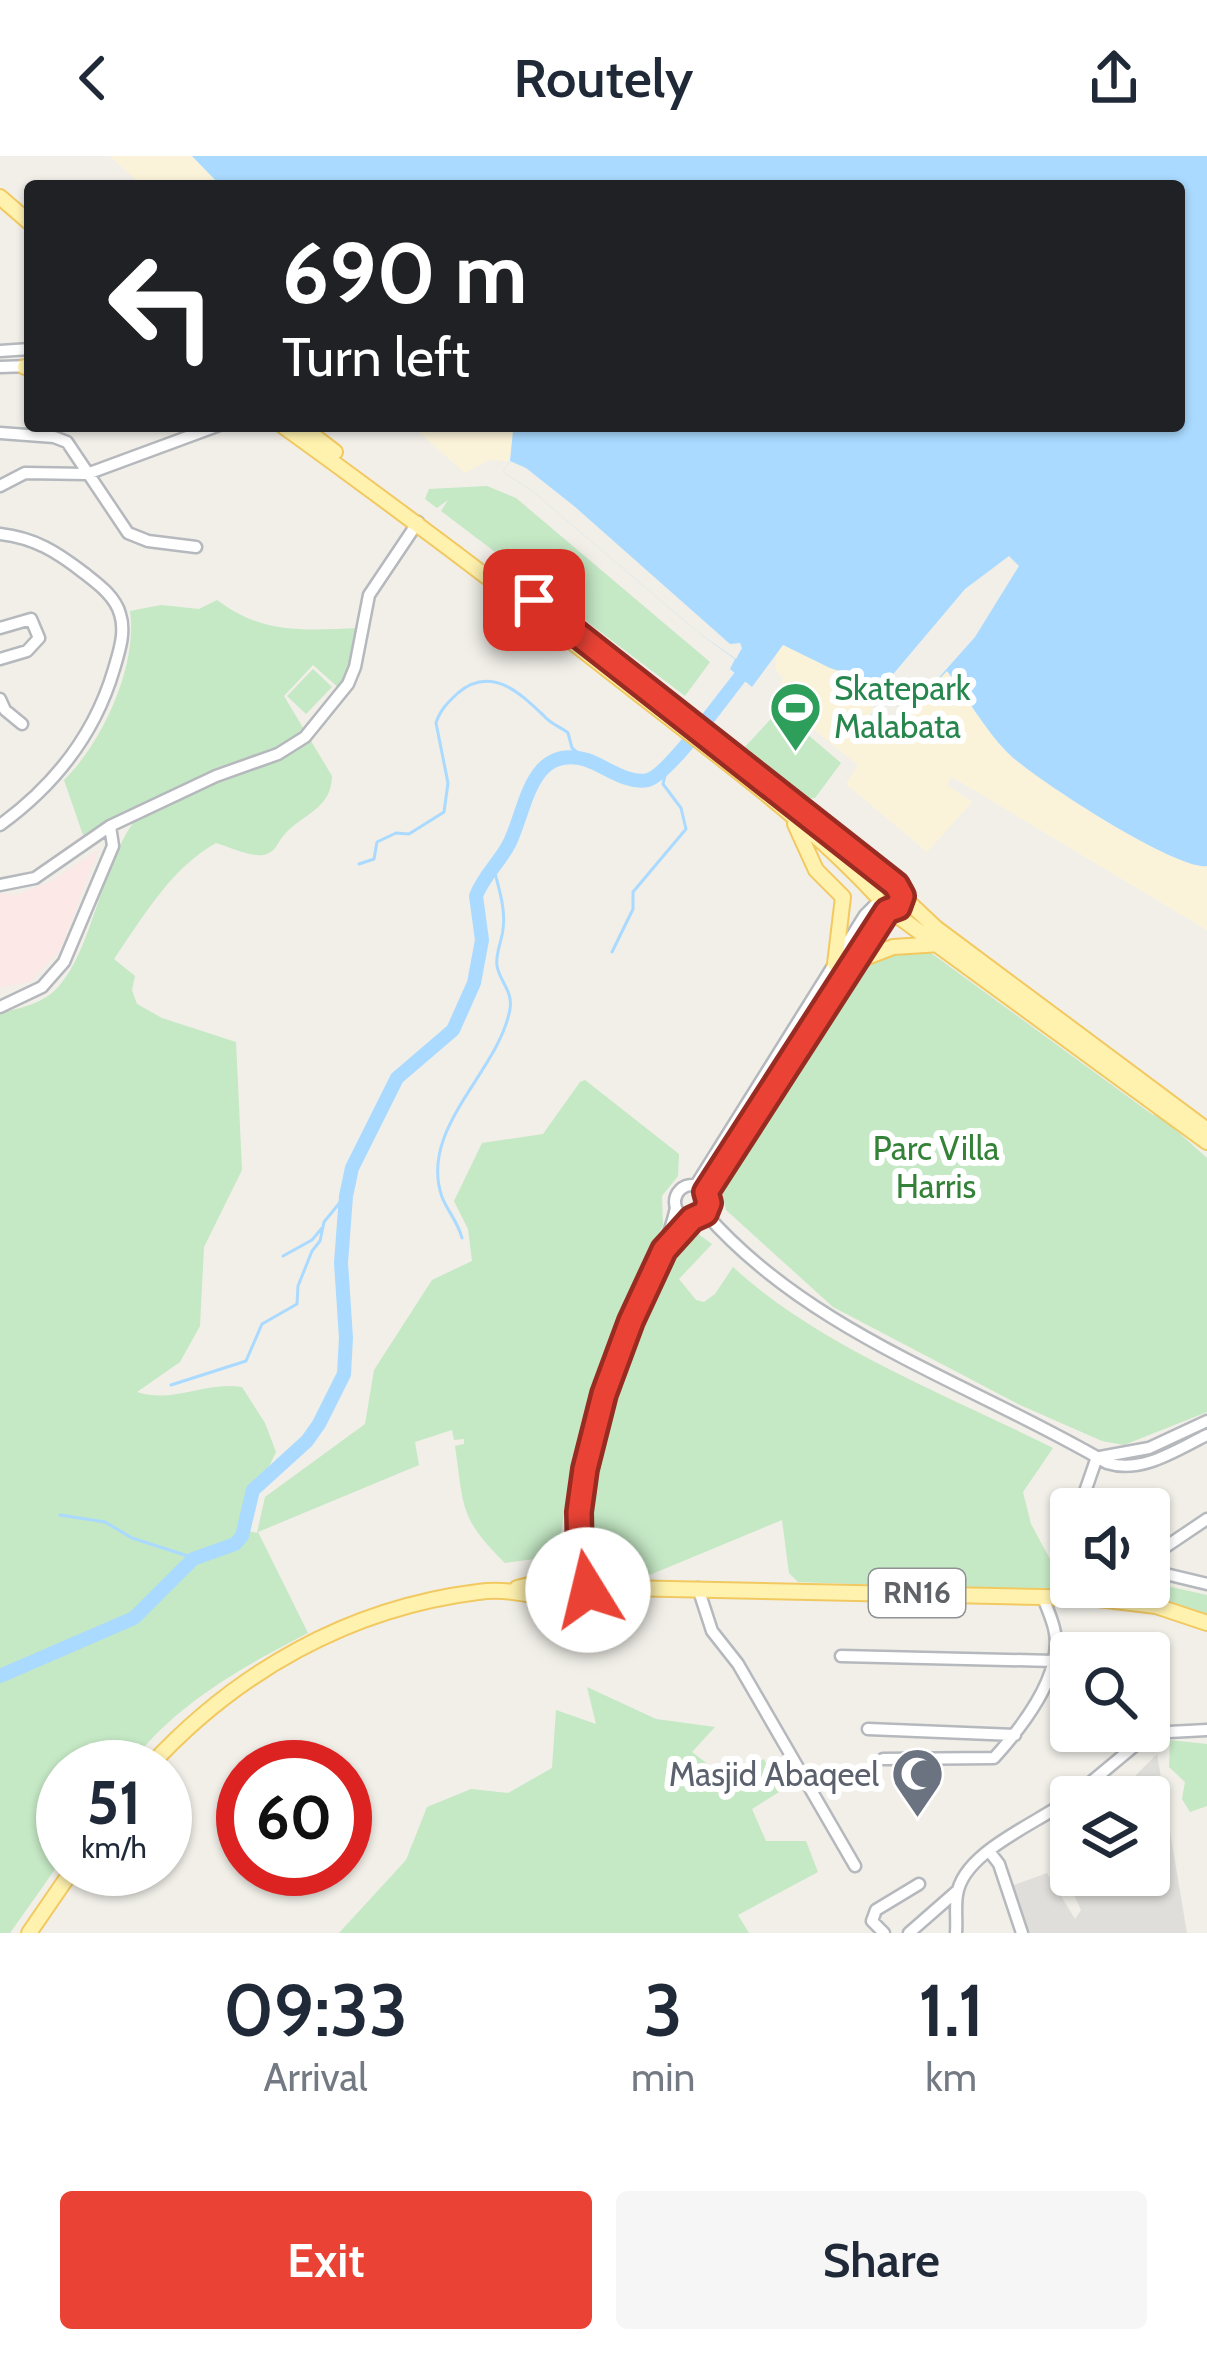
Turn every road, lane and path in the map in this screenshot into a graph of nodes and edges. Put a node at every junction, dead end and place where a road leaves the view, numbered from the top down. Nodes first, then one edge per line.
1 (0, 197) edge
2 (0, 208) edge
3 (24, 218) edge
4 (24, 228) edge
5 (201, 432) edge
6 (291, 432) edge
7 (309, 432) edge
8 (0, 433) edge
9 (87, 474) junction
10 (0, 486) edge
11 (418, 522) junction
12 (0, 535) edge
13 (196, 547) dead end
14 (0, 628) edge
15 (0, 659) edge
16 (0, 699) edge
17 (682, 721) junction
18 (22, 724) dead end
19 (709, 742) junction
20 (789, 814) junction
21 (0, 825) edge
22 (110, 826) junction
23 (0, 885) edge
24 (897, 890) junction
25 (883, 905) junction
26 (940, 944) junction
27 (854, 962) junction
28 (835, 964) junction
29 (0, 1007) edge
30 (1207, 1130) edge
31 (1207, 1142) edge
32 (701, 1189) junction
33 (676, 1208) junction
34 (705, 1213) junction
35 (692, 1219) junction
36 (664, 1250) junction
37 (1207, 1421) edge
38 (1207, 1435) edge
39 (1097, 1456) junction
40 (1086, 1488) edge
41 (580, 1502) junction
42 (1207, 1519) edge
43 (1170, 1544) edge
44 (563, 1571) junction
45 (584, 1573) junction
46 (1170, 1575) edge
47 (1207, 1584) edge
48 (623, 1588) junction
49 (698, 1588) junction
50 (514, 1589) junction
51 (584, 1597) junction
52 (1043, 1597) junction
53 (565, 1599) junction
54 (1207, 1623) edge
55 (1055, 1632) edge
56 (841, 1656) dead end
57 (1050, 1661) edge
58 (1050, 1670) edge
59 (868, 1729) dead end
60 (1207, 1730) edge
61 (1015, 1735) junction
62 (178, 1740) edge
63 (883, 1759) dead end
64 (1098, 1776) edge
65 (1050, 1812) edge
66 (989, 1851) junction
67 (855, 1867) dead end
68 (920, 1885) dead end
69 (957, 1892) junction
70 (54, 1896) edge
71 (29, 1933) edge
72 (884, 1933) edge
73 (909, 1933) edge
74 (956, 1933) edge
75 (1022, 1933) edge

1 - 3 main road
2 - 4 main road
5 - 9 street
6 - 11 main road
7 - 17 main road
8 - 9 street
9 - 10 street
9 - 13 street
11 - 17 main road
11 - 22 street
12 - 21 street
14 - 15 street
16 - 18 street
17 - 19 main road
19 - 20 main road
19 - 24 main road
20 - 25 main road
20 - 28 main road
22 - 23 street
22 - 29 street
24 - 25 main road
24 - 25 main road
24 - 30 main road
25 - 26 main road
25 - 27 street
25 - 28 street
26 - 27 main road
26 - 31 main road
27 - 32 street
28 - 32 street
32 - 33 street
32 - 34 street
33 - 35 street
33 - 36 street
34 - 35 street
34 - 39 street
35 - 36 street
36 - 41 street
37 - 39 street
38 - 39 street
39 - 40 street
41 - 44 street
41 - 45 street
42 - 43 street
44 - 45 main road
44 - 50 main road
44 - 53 main road
45 - 48 main road, RN16
45 - 51 main road
46 - 47 street
48 - 49 main road, RN16
48 - 51 main road, RN16
49 - 52 main road, RN16
49 - 67 street
50 - 53 main road
50 - 62 main road
51 - 53 main road
52 - 54 main road, RN16
52 - 55 street
56 - 57 street
58 - 61 street
59 - 61 street
60 - 64 street
61 - 63 street
65 - 66 street
66 - 69 street
66 - 75 street
68 - 72 street
69 - 73 street
69 - 74 street
70 - 71 main road

